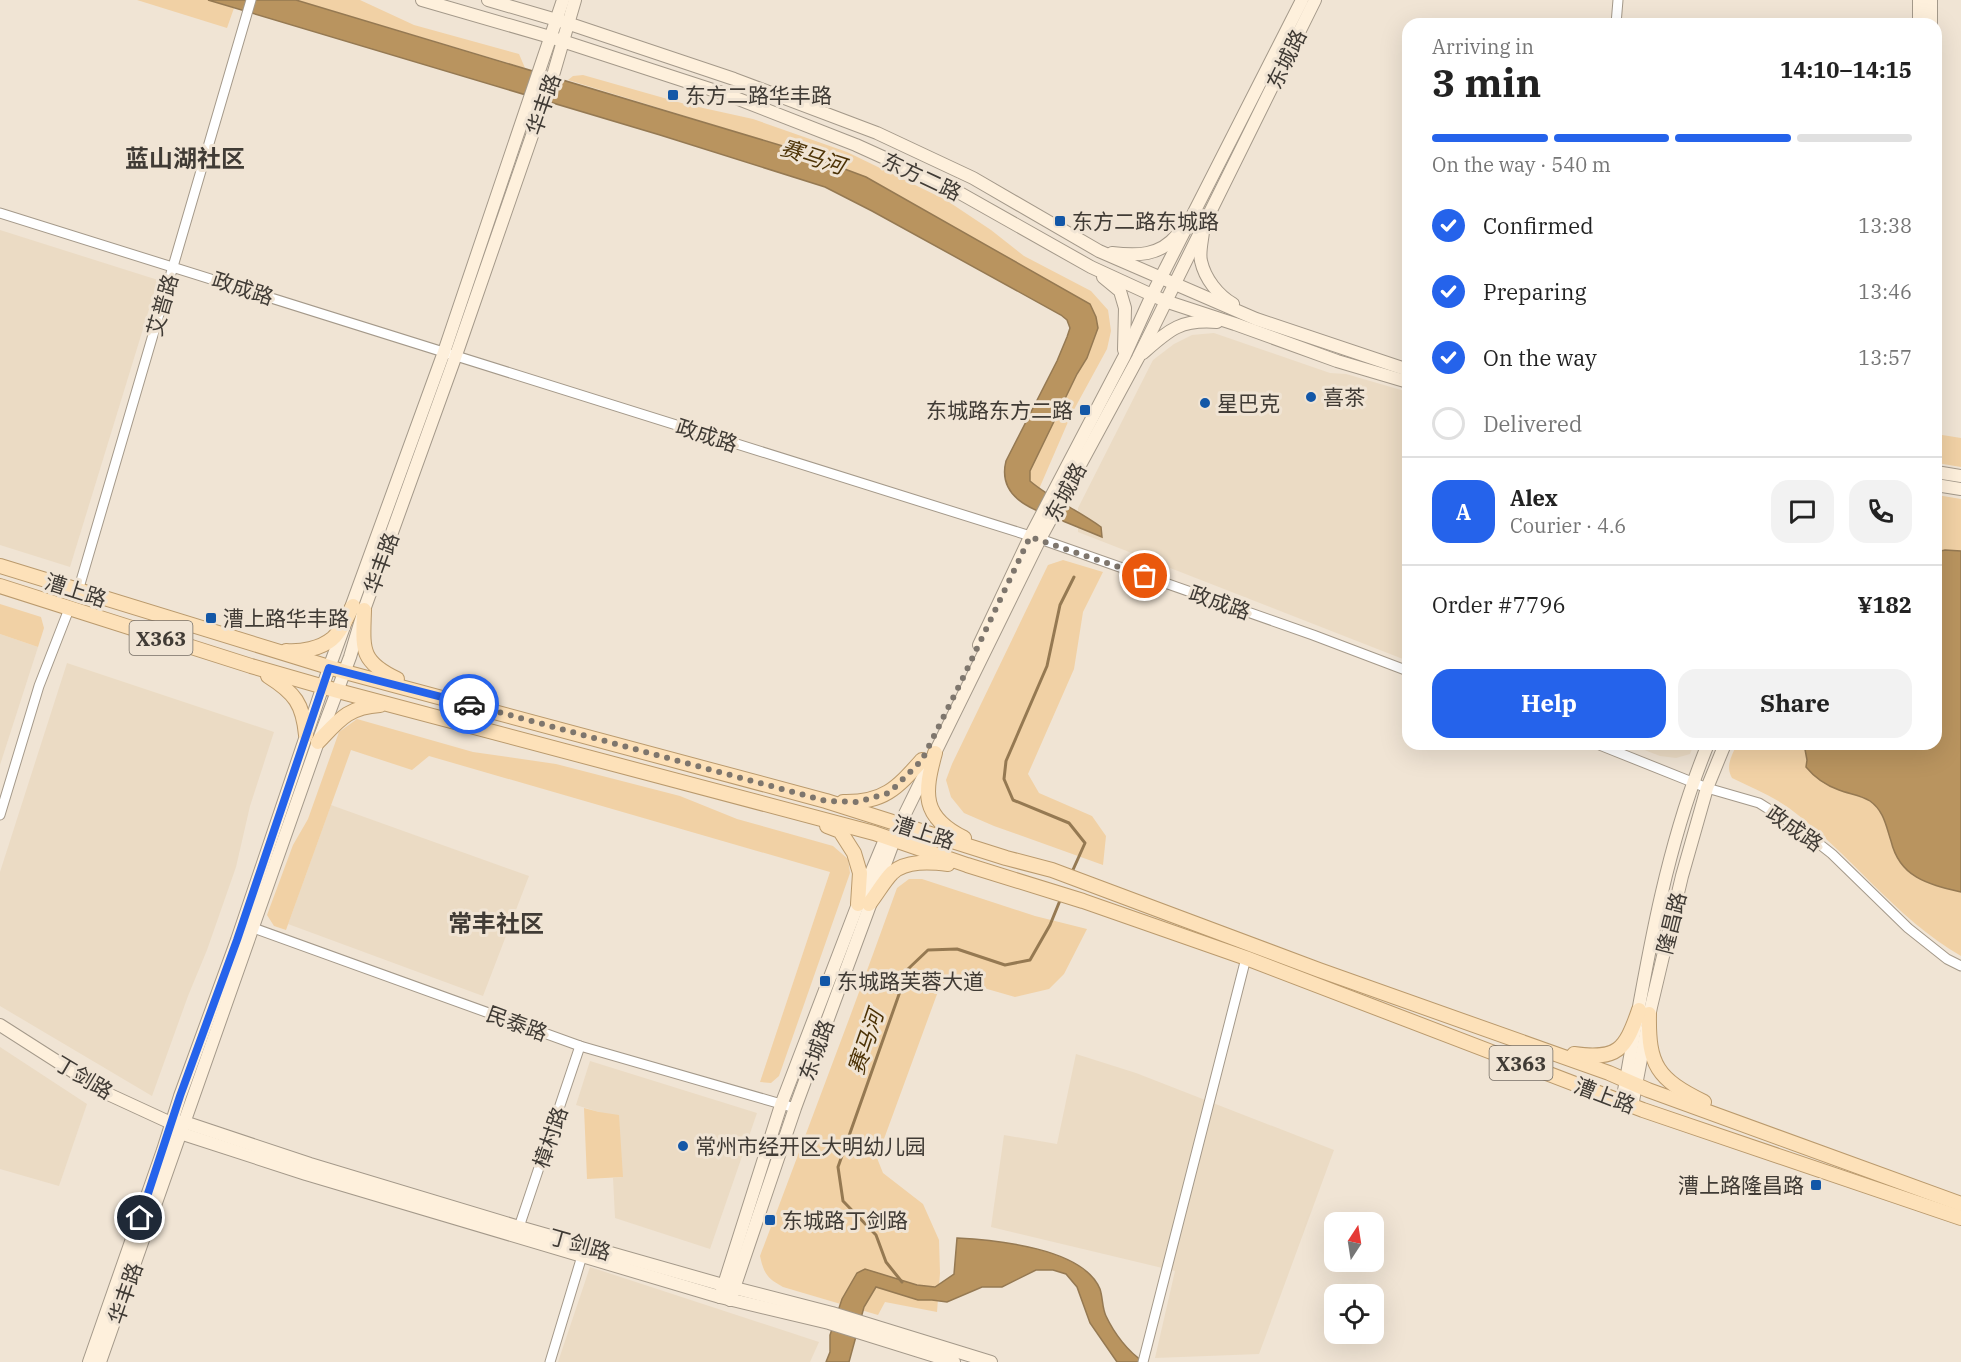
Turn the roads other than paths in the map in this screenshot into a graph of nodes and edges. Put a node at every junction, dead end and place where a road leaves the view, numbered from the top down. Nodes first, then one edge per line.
1 (251, 0) edge
2 (422, 0) edge
3 (488, 0) edge
4 (563, 0) edge
5 (575, 0) edge
6 (1302, 0) edge
7 (1315, 0) edge
8 (1618, 0) edge
9 (1919, 0) edge
10 (1931, 0) edge
11 (1616, 18) edge
12 (1919, 18) edge
13 (1931, 18) edge
14 (562, 22) junction
15 (550, 37) junction
16 (563, 42) junction
17 (0, 213) edge
18 (1190, 220) junction
19 (1204, 222) junction
20 (1099, 251) junction
21 (174, 266) junction
22 (1091, 267) junction
23 (1160, 279) junction
24 (1174, 285) junction
25 (1152, 295) junction
26 (1165, 301) junction
27 (1257, 319) junction
28 (1235, 324) junction
29 (450, 354) junction
30 (1124, 357) junction
31 (1138, 358) junction
32 (1402, 368) edge
33 (1402, 380) edge
34 (1942, 473) edge
35 (1961, 476) edge
36 (1942, 486) edge
37 (1961, 489) edge
38 (1060, 492) junction
39 (1035, 538) junction
40 (0, 566) edge
41 (0, 586) edge
42 (78, 591) junction
43 (358, 608) junction
44 (69, 609) junction
45 (270, 650) junction
46 (251, 666) junction
47 (329, 668) junction
48 (1402, 669) edge
49 (345, 672) junction
50 (323, 687) junction
51 (338, 691) junction
52 (432, 694) junction
53 (391, 705) junction
54 (312, 739) junction
55 (1612, 750) edge
56 (1705, 750) edge
57 (1723, 750) edge
58 (935, 753) junction
59 (922, 760) junction
60 (1692, 781) junction
61 (1707, 788) junction
62 (826, 801) junction
63 (791, 811) junction
64 (0, 815) edge
65 (896, 823) junction
66 (890, 838) junction
67 (1006, 858) junction
68 (966, 865) junction
69 (864, 904) junction
70 (248, 926) junction
71 (1246, 958) junction
72 (1961, 966) edge
73 (1644, 1012) junction
74 (0, 1025) edge
75 (1525, 1043) junction
76 (580, 1046) junction
77 (1631, 1083) junction
78 (1627, 1104) junction
79 (781, 1105) junction
80 (795, 1108) junction
81 (178, 1126) junction
82 (1762, 1131) junction
83 (1961, 1204) edge
84 (1961, 1218) edge
85 (519, 1227) junction
86 (582, 1256) junction
87 (727, 1292) junction
88 (860, 1327) junction
89 (1144, 1357) edge
90 (89, 1362) edge
91 (100, 1362) edge
92 (550, 1362) edge
93 (954, 1362) edge
94 (991, 1362) edge

1 - 21 street, 艾普路
2 - 15 main road, 东方二路
3 - 14 main road, 东方二路
4 - 14 main road, 华丰路
5 - 14 main road, 华丰路
6 - 18 main road, 东城路
7 - 19 main road, 东城路
8 - 11 street
9 - 12 main road
10 - 13 main road
14 - 15 main road, 华丰路
14 - 16 main road, 华丰路
14 - 20 main road, 东方二路
15 - 16 main road, 东方二路
15 - 29 main road, 华丰路
16 - 22 main road, 东方二路
16 - 29 main road, 华丰路
17 - 21 street, 政成路
18 - 20 main road
18 - 23 main road, 东城路
19 - 24 main road, 东城路
19 - 27 main road
20 - 23 main road, 东方二路
21 - 29 street, 政成路
21 - 42 street, 艾普路
22 - 25 main road, 东方二路
22 - 30 main road
23 - 24 main road, 东方二路
23 - 25 main road, 东城路
24 - 26 main road, 东城路
24 - 27 main road, 东方二路
25 - 26 main road, 东方二路
25 - 30 main road, 东城路
26 - 28 main road, 东方二路
26 - 31 main road, 东城路
27 - 32 main road, 东方二路
28 - 31 main road
28 - 33 main road, 东方二路
29 - 39 street, 政成路
29 - 43 main road, 华丰路
30 - 38 main road, 东城路
31 - 38 main road, 东城路
34 - 35 main road
36 - 37 main road
38 - 39 main road, 东城路
39 - 48 street, 政成路
39 - 58 main road, 东城路
39 - 59 main road, 东城路
40 - 42 main road, 漕上路 / X363
41 - 44 main road, 漕上路 / X363
42 - 45 main road, 漕上路 / X363
43 - 45 main road
43 - 47 main road, 华丰路
43 - 49 main road, 华丰路
43 - 52 main road
44 - 46 main road, 漕上路 / X363
44 - 64 street
45 - 47 main road, 漕上路 / X363
46 - 50 main road, 漕上路 / X363
46 - 54 main road
47 - 49 main road, 漕上路 / X363
47 - 50 main road, 华丰路
49 - 51 main road, 华丰路
49 - 52 main road, 漕上路 / X363
50 - 51 main road, 漕上路 / X363
50 - 54 main road, 华丰路
51 - 53 main road, 漕上路 / X363
51 - 54 main road, 华丰路
52 - 62 main road, 漕上路 / X363
53 - 54 main road
53 - 63 main road, 漕上路 / X363
54 - 70 main road, 华丰路
55 - 60 street, 政成路
56 - 60 main road, 隆昌路
57 - 61 main road, 隆昌路
58 - 65 main road, 东城路
58 - 67 main road
59 - 62 main road
59 - 65 main road, 东城路
60 - 61 street, 政成路
60 - 73 main road, 隆昌路
61 - 72 street, 政成路
61 - 73 main road, 隆昌路
62 - 65 main road, 漕上路 / X363
63 - 66 main road, 漕上路 / X363
63 - 69 main road
65 - 66 main road, 东城路
65 - 67 main road, 漕上路 / X363
66 - 68 main road, 漕上路 / X363
66 - 69 main road, 东城路
67 - 75 main road, 漕上路 / X363
68 - 69 main road
68 - 71 main road, 漕上路 / X363
69 - 79 main road, 东城路
69 - 80 main road, 东城路
70 - 76 street, 民泰路
70 - 81 main road, 华丰路
71 - 78 main road, 漕上路 / X363
71 - 89 street
73 - 75 main road
73 - 77 main road, 隆昌路
73 - 82 main road
74 - 81 main road, 丁剑路
75 - 77 main road, 漕上路 / X363
76 - 79 street, 民泰路
76 - 85 street, 樟村路
77 - 78 main road, 隆昌路
77 - 82 main road, 漕上路 / X363
78 - 84 main road, 漕上路 / X363
79 - 80 street, 民泰路
79 - 87 main road, 东城路
80 - 87 main road, 东城路
81 - 85 main road, 丁剑路
81 - 86 main road, 丁剑路
81 - 90 main road, 华丰路
81 - 91 main road, 华丰路
82 - 83 main road, 漕上路 / X363
85 - 87 main road, 丁剑路
86 - 87 main road, 丁剑路
86 - 92 street
87 - 88 main road, 丁剑路
88 - 93 main road, 丁剑路
88 - 94 main road, 丁剑路

